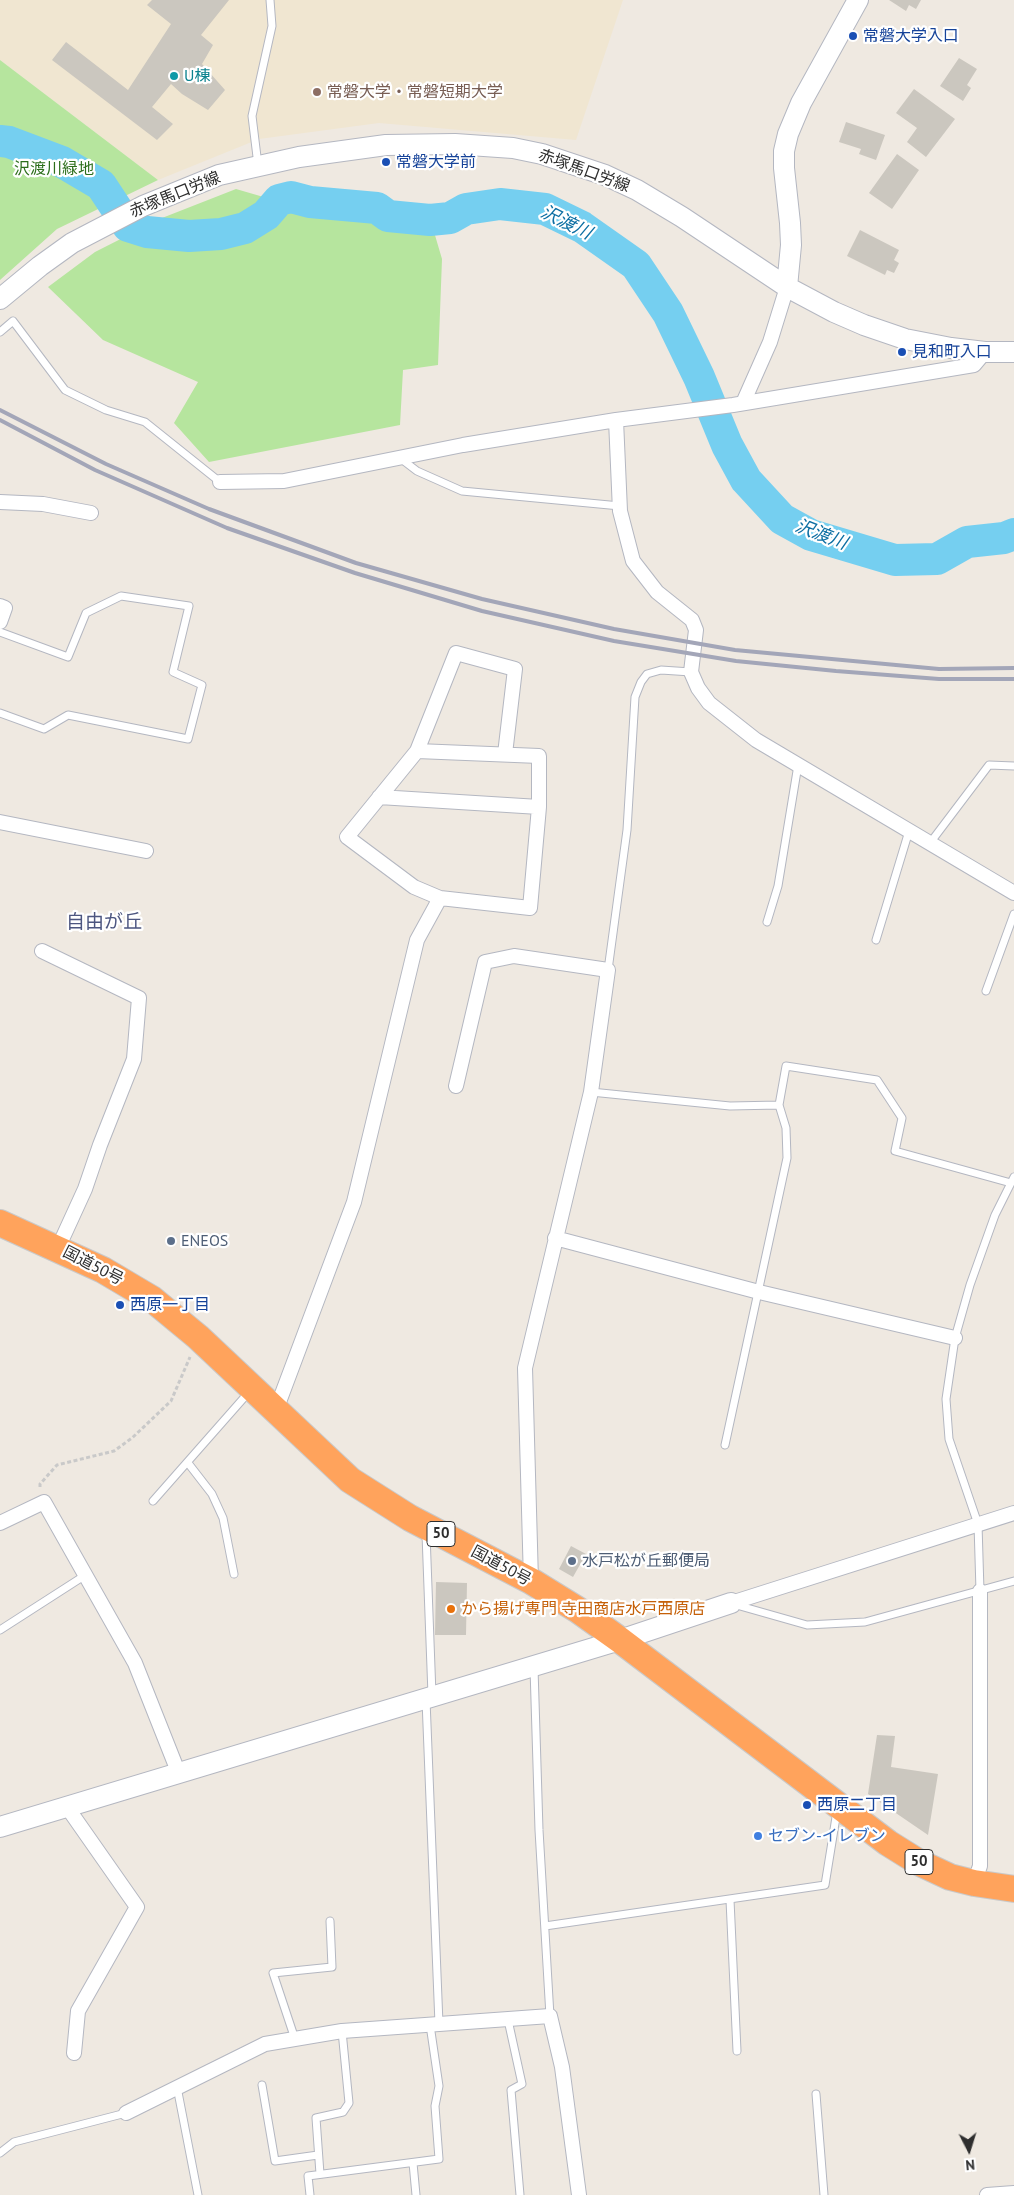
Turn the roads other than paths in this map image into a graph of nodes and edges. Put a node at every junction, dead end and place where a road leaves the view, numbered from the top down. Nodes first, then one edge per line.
1 (270, 0) edge
2 (858, 0) edge
3 (258, 165) junction
4 (787, 287) junction
5 (0, 299) edge
6 (0, 332) edge
7 (985, 352) junction
8 (1014, 352) edge
9 (738, 404) junction
10 (616, 420) junction
11 (400, 458) junction
12 (220, 482) joint
13 (0, 502) edge
14 (620, 506) junction
15 (90, 513) dead end
16 (0, 606) edge
17 (0, 622) edge
18 (0, 632) edge
19 (691, 672) junction
20 (0, 713) edge
21 (417, 751) junction
22 (505, 754) junction
23 (798, 765) junction
24 (1014, 766) edge
25 (379, 797) junction
26 (539, 807) junction
27 (0, 822) edge
28 (909, 831) junction
29 (930, 843) junction
30 (146, 851) dead end
31 (1014, 892) edge
32 (440, 898) junction
33 (1014, 914) edge
34 (767, 922) dead end
35 (876, 940) dead end
36 (42, 951) dead end
37 (608, 970) junction
38 (986, 991) dead end
39 (456, 1086) dead end
40 (591, 1092) junction
41 (779, 1105) junction
42 (1013, 1180) edge
43 (0, 1222) edge
44 (555, 1238) junction
45 (58, 1248) junction
46 (759, 1292) junction
47 (955, 1338) junction
48 (253, 1388) junction
49 (276, 1410) junction
50 (725, 1445) dead end
51 (188, 1463) junction
52 (153, 1501) dead end
53 (1014, 1513) edge
54 (0, 1523) edge
55 (978, 1524) junction
56 (426, 1527) junction
57 (234, 1574) dead end
58 (84, 1576) junction
59 (531, 1581) junction
60 (1014, 1581) edge
61 (980, 1591) junction
62 (731, 1604) junction
63 (0, 1630) edge
64 (620, 1640) junction
65 (533, 1665) junction
66 (429, 1697) junction
67 (179, 1774) junction
68 (838, 1806) junction
69 (67, 1807) junction
70 (0, 1827) edge
71 (974, 1883) junction
72 (1014, 1889) edge
73 (730, 1900) junction
74 (330, 1921) dead end
75 (545, 1926) junction
76 (550, 2016) junction
77 (508, 2020) junction
78 (434, 2025) junction
79 (342, 2031) junction
80 (295, 2039) junction
81 (737, 2051) dead end
82 (74, 2053) dead end
83 (262, 2085) dead end
84 (177, 2087) junction
85 (816, 2094) dead end
86 (126, 2112) joint
87 (0, 2153) edge
88 (318, 2156) junction
89 (412, 2163) junction
90 (320, 2174) junction
91 (1014, 2193) edge
92 (198, 2195) edge
93 (310, 2195) edge
94 (416, 2195) edge
95 (520, 2195) edge
96 (579, 2195) edge
97 (824, 2195) edge
98 (987, 2195) edge

1 - 3 lane
2 - 4 main road
3 - 4 main road, 赤塚馬口労線
3 - 5 main road, 赤塚馬口労線
4 - 7 main road, 赤塚馬口労線
4 - 9 street
6 - 12 lane
7 - 8 main road, 赤塚馬口労線
7 - 9 street
9 - 10 street
10 - 11 street
10 - 14 street
11 - 12 street
11 - 14 lane
13 - 15 street
14 - 19 street
16 - 17 street
18 - 20 lane
19 - 23 street
19 - 37 lane
21 - 22 street
21 - 22 street
21 - 25 street
22 - 26 street
23 - 28 street
23 - 34 lane
24 - 29 lane
25 - 26 street
25 - 32 street
26 - 32 street
27 - 30 street
28 - 29 street
28 - 35 lane
29 - 31 street
32 - 49 street
33 - 38 lane
36 - 45 street
37 - 39 street
37 - 40 street
40 - 41 lane
40 - 44 street
41 - 42 lane
41 - 46 lane
42 - 47 lane
43 - 45 highway, 国道50号 / 50
44 - 46 street
44 - 59 street
45 - 48 highway, 国道50号 / 50
46 - 47 street
46 - 50 lane
47 - 55 lane
48 - 49 highway, 国道50号 / 50
48 - 51 lane
49 - 56 highway, 国道50号 / 50
51 - 52 lane
51 - 57 lane
53 - 55 street
54 - 58 street
55 - 61 lane
55 - 62 street
56 - 59 highway, 国道50号 / 50
56 - 66 lane
58 - 63 lane
58 - 67 street
59 - 64 highway, 国道50号 / 50
60 - 61 lane
61 - 62 lane
61 - 71 street
62 - 64 main road
64 - 65 main road
64 - 68 highway, 国道50号 / 50
65 - 66 main road
65 - 75 lane
66 - 67 main road
66 - 78 lane
67 - 69 main road
68 - 71 highway, 国道50号 / 50
68 - 73 lane
69 - 70 main road
69 - 82 street
71 - 72 highway, 国道50号 / 50
73 - 75 lane
73 - 81 lane
74 - 80 lane
75 - 76 lane
76 - 77 street
76 - 96 street
77 - 78 street
77 - 95 lane
78 - 79 street
78 - 89 lane
79 - 80 street
79 - 88 lane
80 - 84 street
83 - 88 lane
84 - 86 street
84 - 92 lane
85 - 97 lane
86 - 87 lane
88 - 90 lane
89 - 90 lane
89 - 94 lane
90 - 93 lane
91 - 98 street

